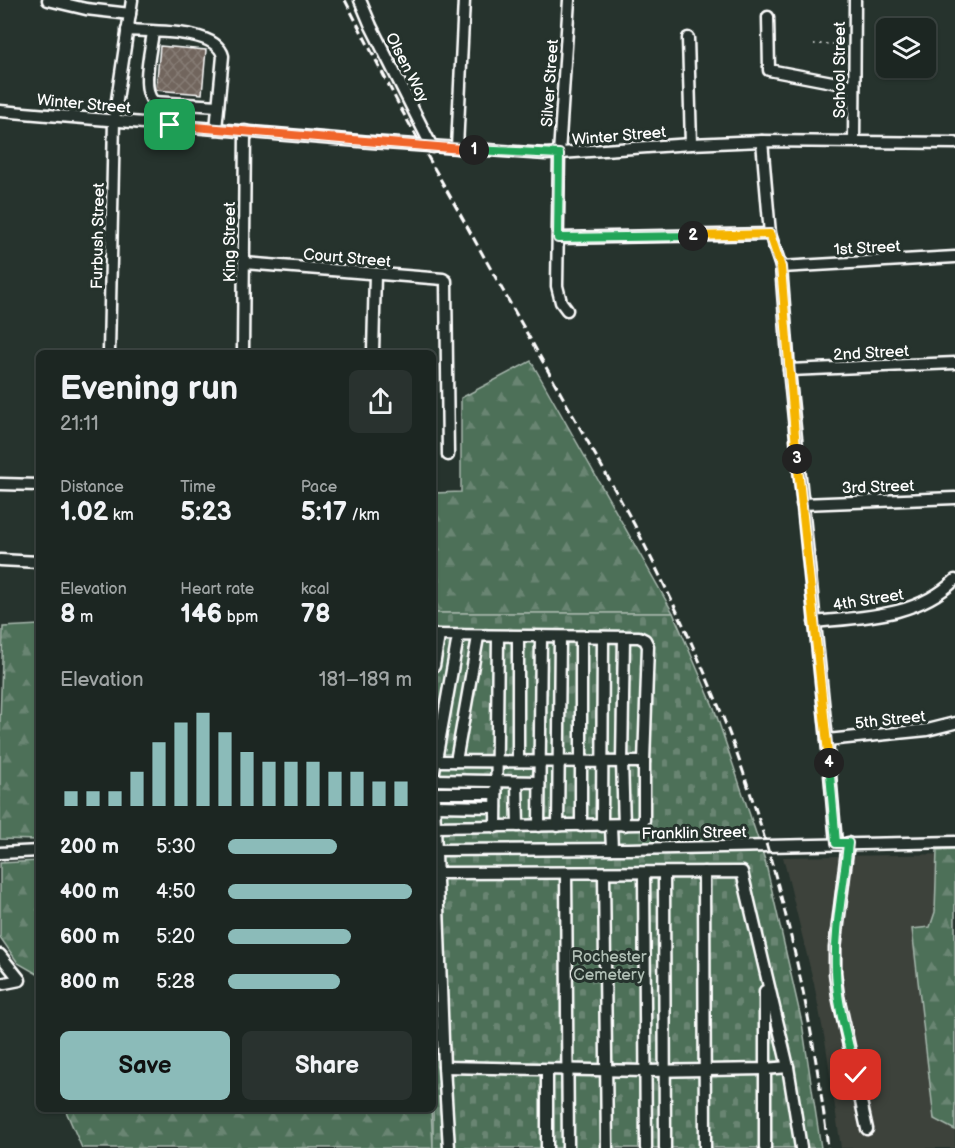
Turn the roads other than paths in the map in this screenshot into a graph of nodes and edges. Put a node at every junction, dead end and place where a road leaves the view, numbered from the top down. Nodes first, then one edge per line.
1 (48, 0) edge
2 (132, 0) edge
3 (360, 0) edge
4 (464, 0) edge
5 (569, 0) edge
6 (855, 0) edge
7 (130, 14) junction
8 (768, 17) dead end
9 (127, 30) junction
10 (153, 32) junction
11 (688, 38) dead end
12 (854, 86) junction
13 (219, 106) junction
14 (0, 111) edge
15 (114, 120) junction
16 (216, 129) junction
17 (245, 131) junction
18 (762, 141) junction
19 (854, 141) junction
20 (955, 143) edge
21 (691, 144) junction
22 (432, 147) junction
23 (457, 148) junction
24 (559, 154) junction
25 (770, 234) junction
26 (558, 238) junction
27 (955, 257) edge
28 (244, 263) junction
29 (781, 267) junction
30 (375, 274) junction
31 (567, 310) dead end
32 (109, 350) edge
33 (243, 350) edge
34 (373, 350) edge
35 (955, 363) edge
36 (789, 370) junction
37 (448, 455) dead end
38 (0, 484) edge
39 (36, 485) edge
40 (955, 498) edge
41 (801, 504) junction
42 (0, 560) edge
43 (36, 562) edge
44 (955, 580) edge
45 (814, 622) junction
46 (436, 636) edge
47 (458, 637) junction
48 (478, 637) junction
49 (498, 637) junction
50 (518, 637) junction
51 (541, 637) junction
52 (560, 637) junction
53 (581, 637) junction
54 (603, 637) junction
55 (624, 637) junction
56 (955, 723) edge
57 (827, 740) junction
58 (436, 755) edge
59 (456, 761) junction
60 (496, 761) junction
61 (518, 761) junction
62 (539, 761) junction
63 (559, 761) junction
64 (581, 762) junction
65 (603, 762) junction
66 (622, 762) junction
67 (644, 762) junction
68 (436, 766) edge
69 (436, 780) edge
70 (517, 782) junction
71 (539, 782) junction
72 (496, 788) junction
73 (436, 793) edge
74 (436, 806) edge
75 (496, 807) junction
76 (624, 825) junction
77 (496, 826) junction
78 (518, 826) junction
79 (539, 826) junction
80 (558, 826) junction
81 (581, 826) junction
82 (607, 826) junction
83 (436, 827) edge
84 (955, 842) edge
85 (836, 843) junction
86 (848, 843) junction
87 (612, 849) junction
88 (436, 850) edge
89 (36, 851) edge
90 (0, 853) edge
91 (436, 865) edge
92 (704, 872) junction
93 (437, 873) junction
94 (566, 873) junction
95 (604, 873) junction
96 (644, 873) junction
97 (664, 873) junction
98 (0, 955) edge
99 (765, 973) junction
100 (0, 984) edge
101 (444, 1067) junction
102 (788, 1067) junction
103 (765, 1069) junction
104 (547, 1070) junction
105 (567, 1070) junction
106 (606, 1070) junction
107 (665, 1070) junction
108 (705, 1070) junction
109 (646, 1071) junction
110 (867, 1129) dead end
111 (449, 1148) edge
112 (547, 1148) edge
113 (568, 1148) edge
114 (607, 1148) edge
115 (646, 1148) edge
116 (666, 1148) edge
117 (705, 1148) edge
118 (765, 1148) edge
119 (801, 1148) edge

1 - 7 street
2 - 7 street, Furbush Street
3 - 22 street, Olsen Way
4 - 23 street
5 - 24 street, Silver Street
6 - 12 street, School Street
7 - 9 street, Furbush Street
8 - 12 street
9 - 10 street
9 - 15 street, Furbush Street
10 - 13 street
10 - 13 street
11 - 21 street
12 - 19 street, School Street
13 - 16 street
14 - 15 street, Winter Street
15 - 16 street, Winter Street
15 - 32 street, Furbush Street
16 - 17 street, Winter Street
17 - 22 street, Winter Street
17 - 28 street, King Street
18 - 19 street, Winter Street
18 - 21 street, Winter Street
18 - 25 street
19 - 20 street, Winter Street
21 - 24 street, Winter Street
22 - 23 street, Winter Street
23 - 24 street, Winter Street
24 - 26 street, Silver Street
25 - 26 street
25 - 29 street
26 - 31 street, Silver Street
27 - 29 street, 1st Street
28 - 30 street, Court Street
28 - 33 street, King Street
29 - 36 street
30 - 34 street
30 - 37 street, Court Street
35 - 36 street, 2nd Street
36 - 41 street
38 - 39 street
40 - 41 street, 3rd Street
41 - 45 street
42 - 43 street
44 - 45 street, 4th Street
45 - 57 street
46 - 47 street
47 - 48 street
47 - 58 street
48 - 49 street
48 - 59 street
49 - 50 street
49 - 60 street
50 - 51 street
50 - 61 street
51 - 52 street
51 - 62 street
52 - 53 street
52 - 63 street
53 - 54 street
53 - 64 street
54 - 55 street
54 - 65 street
55 - 66 street
55 - 67 street
56 - 57 street, 5th Street
57 - 85 street
59 - 60 street
59 - 68 street
60 - 61 street
60 - 72 street
61 - 62 street
62 - 63 street
62 - 71 street
63 - 64 street
63 - 80 street
64 - 65 street
64 - 81 street
65 - 66 street
65 - 82 street
66 - 67 street
66 - 76 street
67 - 76 street
69 - 72 street
70 - 71 street
70 - 72 street
70 - 78 street
71 - 79 street
72 - 73 street
72 - 75 street
74 - 75 street
75 - 77 street
76 - 82 street
77 - 78 street
77 - 83 street
78 - 79 street
79 - 80 street
80 - 81 street
81 - 82 street
82 - 87 street
84 - 86 street, Franklin Street
85 - 86 street, Franklin Street
85 - 87 street, Franklin Street
86 - 110 street
87 - 88 street, Franklin Street
89 - 90 street
91 - 93 street
92 - 97 street
92 - 99 street
92 - 108 street
93 - 94 street
93 - 101 street
94 - 95 street
94 - 105 street
95 - 96 street
95 - 106 street
96 - 97 street
96 - 109 street
97 - 107 street
98 - 100 street
99 - 102 street
99 - 103 street
101 - 104 street
101 - 111 street
102 - 103 street
102 - 119 street
103 - 108 street
103 - 118 street
104 - 105 street
104 - 112 street
105 - 106 street
105 - 113 street
106 - 109 street
106 - 114 street
107 - 108 street
107 - 109 street
107 - 116 street
108 - 117 street
109 - 115 street

